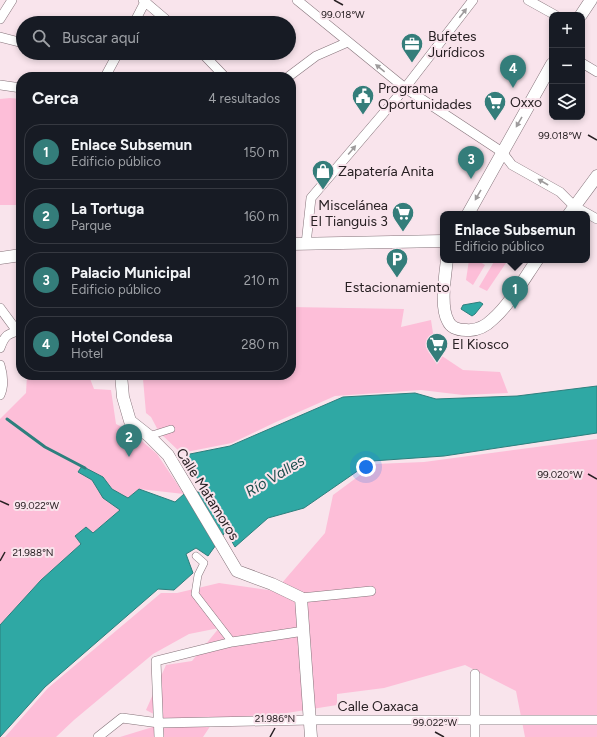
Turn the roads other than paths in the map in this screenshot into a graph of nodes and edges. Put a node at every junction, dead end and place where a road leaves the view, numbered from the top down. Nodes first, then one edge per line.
1 (12, 0) edge
2 (145, 0) edge
3 (297, 0) edge
4 (473, 0) edge
5 (528, 0) edge
6 (591, 0) edge
7 (550, 12) edge
8 (584, 12) edge
9 (137, 16) edge
10 (162, 16) edge
11 (0, 19) edge
12 (0, 37) edge
13 (16, 41) edge
14 (348, 42) junction
15 (114, 60) edge
16 (209, 60) edge
17 (585, 65) edge
18 (549, 69) edge
19 (108, 72) edge
20 (220, 72) edge
21 (295, 72) edge
22 (597, 72) edge
23 (0, 85) edge
24 (16, 87) edge
25 (405, 88) junction
26 (502, 152) junction
27 (597, 176) edge
28 (572, 210) edge
29 (470, 211) edge
30 (440, 241) edge
31 (296, 244) edge
32 (306, 244) junction
33 (16, 256) edge
34 (3, 258) edge
35 (447, 263) edge
36 (536, 263) edge
37 (0, 308) edge
38 (16, 327) edge
39 (16, 332) edge
40 (0, 348) edge
41 (0, 365) edge
42 (121, 380) edge
43 (0, 395) edge
44 (171, 429) dead end
45 (149, 436) junction
46 (196, 556) dead end
47 (372, 591) dead end
48 (301, 598) junction
49 (304, 631) junction
50 (232, 642) junction
51 (475, 674) dead end
52 (474, 719) junction
53 (311, 720) junction
54 (597, 720) edge
55 (159, 723) junction
56 (98, 737) edge
57 (159, 737) edge
58 (312, 737) edge
59 (475, 737) edge

1 - 11 street
2 - 9 street
2 - 10 street
3 - 14 street
25 -> 4 street
5 - 7 street
6 - 8 street
12 - 13 street
14 - 21 street
25 -> 14 street
15 - 19 street
16 - 20 street
17 - 22 street
18 -> 26 street
23 - 24 street
25 - 26 street
32 -> 25 street
28 -> 26 street
26 -> 29 street
27 - 28 street
30 - 32 street
31 - 32 street
33 - 34 street
35 - 36 street
37 - 38 street
39 - 40 street
41 - 43 street
42 - 45 street, Calle Matamoros
44 - 45 street
45 - 48 street, Calle Matamoros
46 - 50 street
47 - 48 street
48 - 49 street
49 - 50 street
49 - 53 street
50 - 55 street
51 - 52 street
52 - 53 street, Calle Oaxaca
52 - 54 street, Calle Oaxaca
52 - 59 street
53 - 55 street, Calle Oaxaca
53 - 58 street
55 - 56 street, Calle Oaxaca
55 - 57 street

